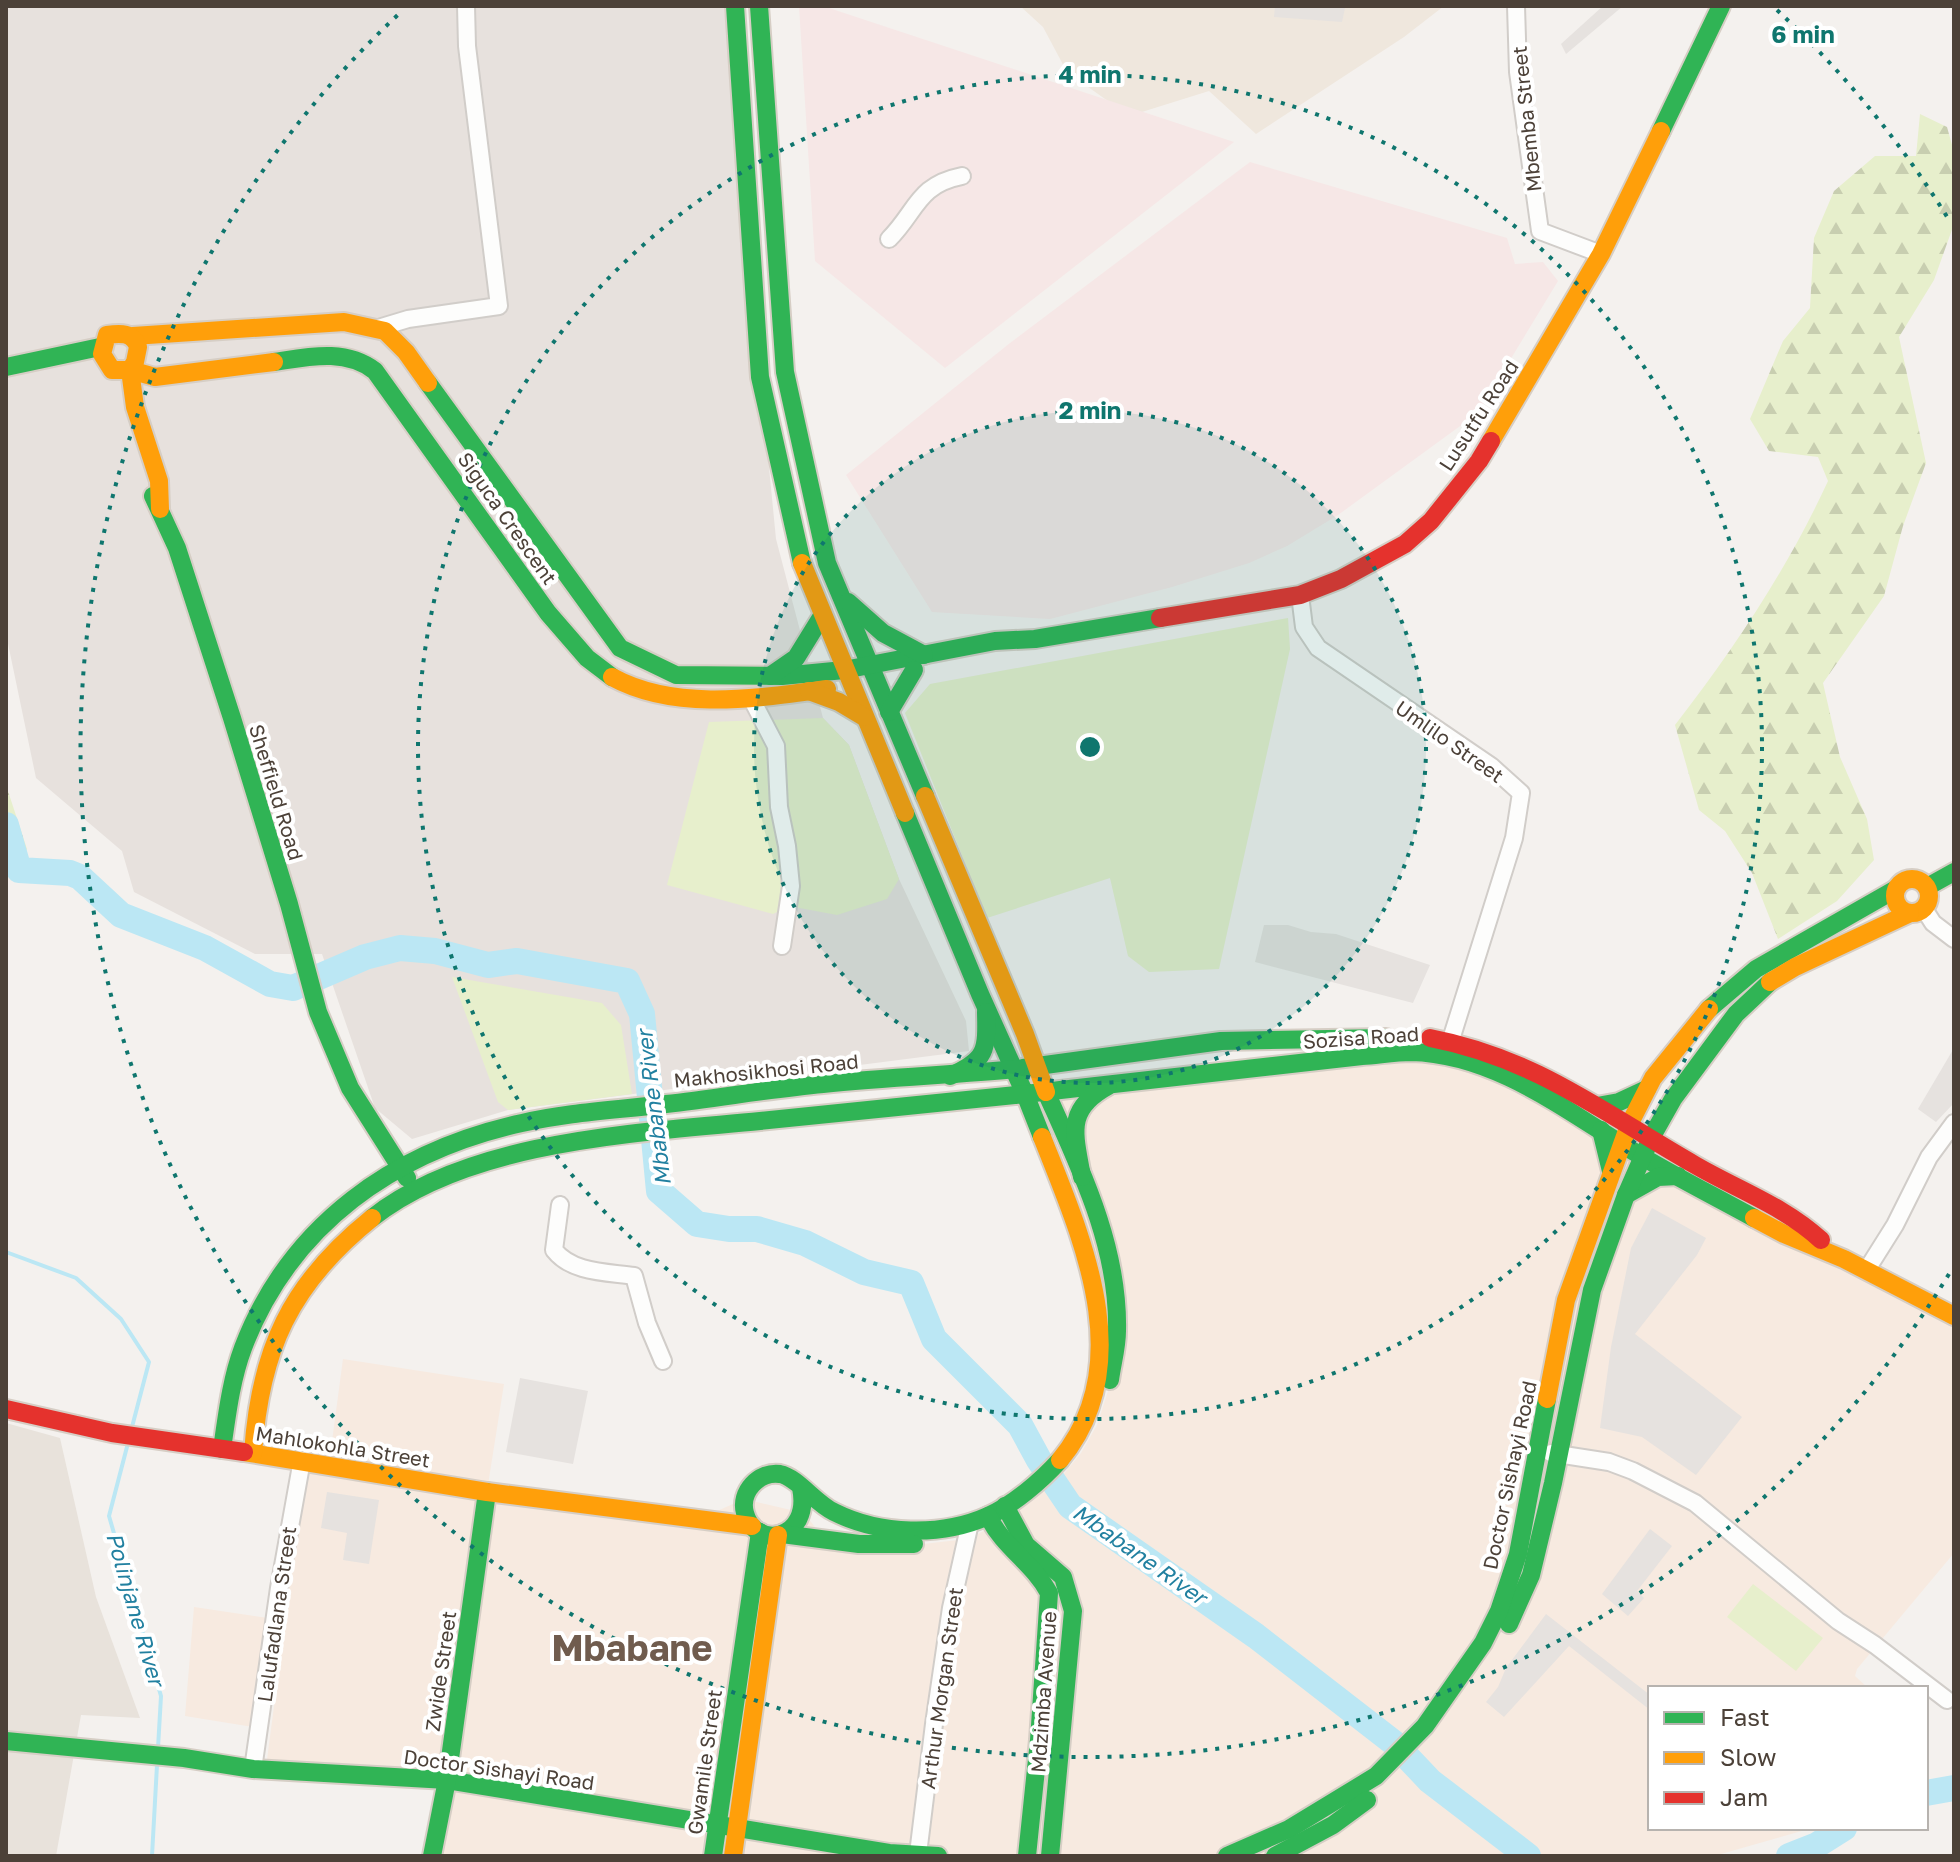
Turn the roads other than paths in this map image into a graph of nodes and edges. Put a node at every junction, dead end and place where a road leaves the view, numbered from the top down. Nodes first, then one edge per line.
1 (466, 6) edge
2 (735, 6) edge
3 (759, 6) edge
4 (1516, 6) edge
5 (1721, 6) edge
6 (962, 176) dead end
7 (889, 239) dead end
8 (1601, 254) junction
9 (374, 329) junction
10 (133, 336) junction
11 (100, 347) junction
12 (360, 360) junction
13 (6, 367) edge
14 (121, 370) junction
15 (167, 376) junction
16 (135, 407) junction
17 (160, 509) junction
18 (840, 594) junction
19 (1300, 595) junction
20 (822, 616) junction
21 (919, 662) junction
22 (770, 676) junction
23 (860, 676) junction
24 (809, 691) junction
25 (751, 698) junction
26 (889, 712) junction
27 (864, 717) junction
28 (1954, 872) edge
29 (1927, 887) junction
30 (1896, 889) junction
31 (1917, 911) junction
32 (1954, 939) edge
33 (782, 946) dead end
34 (986, 1003) junction
35 (1015, 1012) junction
36 (1448, 1049) junction
37 (1082, 1060) junction
38 (1038, 1066) junction
39 (1016, 1069) junction
40 (950, 1076) junction
41 (1115, 1083) junction
42 (350, 1088) junction
43 (1647, 1089) junction
44 (1046, 1092) junction
45 (1025, 1094) junction
46 (1597, 1106) junction
47 (1662, 1119) junction
48 (1954, 1123) edge
49 (1629, 1125) junction
50 (1601, 1130) junction
51 (1651, 1138) junction
52 (1622, 1144) junction
53 (1678, 1155) junction
54 (1642, 1157) junction
55 (400, 1167) junction
56 (1611, 1171) junction
57 (1678, 1176) junction
58 (382, 1177) junction
59 (1082, 1177) junction
60 (414, 1191) junction
61 (1626, 1195) junction
62 (396, 1202) junction
63 (560, 1205) dead end
64 (1844, 1259) junction
65 (1866, 1271) junction
66 (1592, 1290) junction
67 (1566, 1300) junction
68 (1954, 1316) edge
69 (663, 1361) dead end
70 (6, 1409) edge
71 (222, 1449) junction
72 (1538, 1449) junction
73 (253, 1453) junction
74 (1558, 1454) junction
75 (302, 1460) junction
76 (1067, 1460) junction
77 (748, 1488) junction
78 (801, 1488) junction
79 (487, 1492) junction
80 (675, 1516) junction
81 (999, 1516) junction
82 (968, 1531) junction
83 (768, 1532) junction
84 (1947, 1700) dead end
85 (6, 1741) edge
86 (1419, 1744) junction
87 (253, 1769) junction
88 (1384, 1778) junction
89 (447, 1780) junction
90 (717, 1825) junction
91 (737, 1828) junction
92 (892, 1854) edge
93 (918, 1854) junction
94 (432, 1856) edge
95 (713, 1856) edge
96 (733, 1856) edge
97 (938, 1856) edge
98 (1027, 1856) edge
99 (1050, 1856) edge
100 (1227, 1856) edge
101 (1275, 1856) edge

1 - 9 street
2 - 20 main road
3 - 18 main road
4 - 8 street, Mbemba Street
5 - 8 main road, Lusutfu Road
6 - 7 street
8 - 19 main road, Lusutfu Road
9 - 10 main road, Siguca Crescent
9 - 12 main road
9 - 22 main road, Siguca Crescent
10 - 11 main road
10 - 14 main road
11 - 13 main road
11 - 14 main road
12 - 15 main road
12 - 25 main road, Siguca Crescent
14 - 15 main road
14 - 16 main road
14 - 17 main road, Sheffield Road
15 - 16 main road
16 - 17 main road
17 - 42 main road, Sheffield Road
18 - 21 main road
18 - 23 main road
19 - 21 main road, Lusutfu Road
19 - 36 street, Umlilo Street
20 - 22 main road
20 - 23 main road
21 - 23 main road, Lusutfu Road
21 - 26 main road
22 - 23 main road, Siguca Crescent
23 - 24 main road, Siguca Crescent
23 - 26 main road
23 - 27 main road
24 - 25 main road, Siguca Crescent
24 - 27 main road
25 - 33 street
26 - 35 main road
27 - 34 main road
28 - 29 main road
29 - 30 main road
29 - 31 main road
30 - 31 main road
30 - 43 main road, Doctor Sishayi Road
31 - 32 street
31 - 47 main road, Doctor Sishayi Road
34 - 39 main road
34 - 40 main road
35 - 37 main road
35 - 38 main road
36 - 37 main road, Sozisa Road
36 - 41 main road, Sozisa Road
36 - 46 main road, Sozisa Road
36 - 50 main road, Sozisa Road
37 - 38 main road, Sozisa Road
38 - 39 main road, Makhosikhosi Road
38 - 44 main road
39 - 40 main road, Makhosikhosi Road
39 - 45 main road
40 - 55 main road, Makhosikhosi Road
41 - 44 main road, Sozisa Road
41 - 59 main road
42 - 55 main road, Sheffield Road
42 - 58 main road, Sheffield Road
43 - 46 main road
43 - 49 main road, Doctor Sishayi Road
44 - 45 main road, Sozisa Road
44 - 59 main road
45 - 60 main road
45 - 76 main road
46 - 49 main road, Sozisa Road
47 - 51 main road, Doctor Sishayi Road
47 - 53 main road
48 - 65 street
49 - 51 main road, Sozisa Road
49 - 52 main road, Doctor Sishayi Road
50 - 52 main road, Sozisa Road
50 - 56 main road
51 - 53 main road, Sozisa Road
51 - 54 main road, Doctor Sishayi Road
52 - 54 main road, Sozisa Road
52 - 56 main road, Doctor Sishayi Road
53 - 64 main road, Sozisa Road
54 - 57 main road, Sozisa Road
54 - 61 main road, Doctor Sishayi Road
55 - 58 main road, Makhosikhosi Road
55 - 60 main road, Sheffield Road
56 - 67 main road, Doctor Sishayi Road
57 - 61 main road
57 - 64 main road, Sozisa Road
58 - 62 main road, Sheffield Road
58 - 71 main road, Makhosikhosi Road
59 - 76 main road
60 - 62 main road
61 - 66 main road, Doctor Sishayi Road
62 - 73 main road
63 - 69 street
64 - 65 main road, Sozisa Road
65 - 68 main road, Sozisa Road
66 - 67 main road
66 - 74 main road, Doctor Sishayi Road
67 - 72 main road, Doctor Sishayi Road
70 - 71 main road, Mahlokohla Street
71 - 73 main road, Mahlokohla Street
72 - 74 street
72 - 86 main road, Doctor Sishayi Road
73 - 75 main road, Mahlokohla Street
74 - 84 street
74 - 86 main road, Doctor Sishayi Road
75 - 79 main road, Mahlokohla Street
75 - 87 street, Lalufadlana Street
76 - 81 main road
77 - 78 main road
77 - 80 main road, Mahlokohla Street
77 - 83 main road
78 - 82 main road
78 - 83 main road
79 - 80 main road, Mahlokohla Street
79 - 89 main road, Zwide Street
80 - 83 main road, Mahlokohla Street
81 - 82 main road
81 - 98 main road, Mdzimba Avenue
81 - 99 main road, Mdzimba Avenue
82 - 83 main road, Mahlokohla Street
82 - 93 street, Arthur Morgan Street
83 - 90 main road, Gwamile Street
83 - 91 main road, Gwamile Street
85 - 87 main road, Doctor Sishayi Road
86 - 88 main road, Doctor Sishayi Road
87 - 89 main road, Doctor Sishayi Road
88 - 100 main road, Doctor Sishayi Road
88 - 101 main road, Doctor Sishayi Road
89 - 90 main road, Doctor Sishayi Road
89 - 94 main road, Zwide Street
90 - 91 main road, Doctor Sishayi Road
90 - 95 main road, Gwamile Street
91 - 92 main road, Doctor Sishayi Road
91 - 96 main road, Gwamile Street
92 - 93 main road, Doctor Sishayi Road
93 - 97 main road, Doctor Sishayi Road

